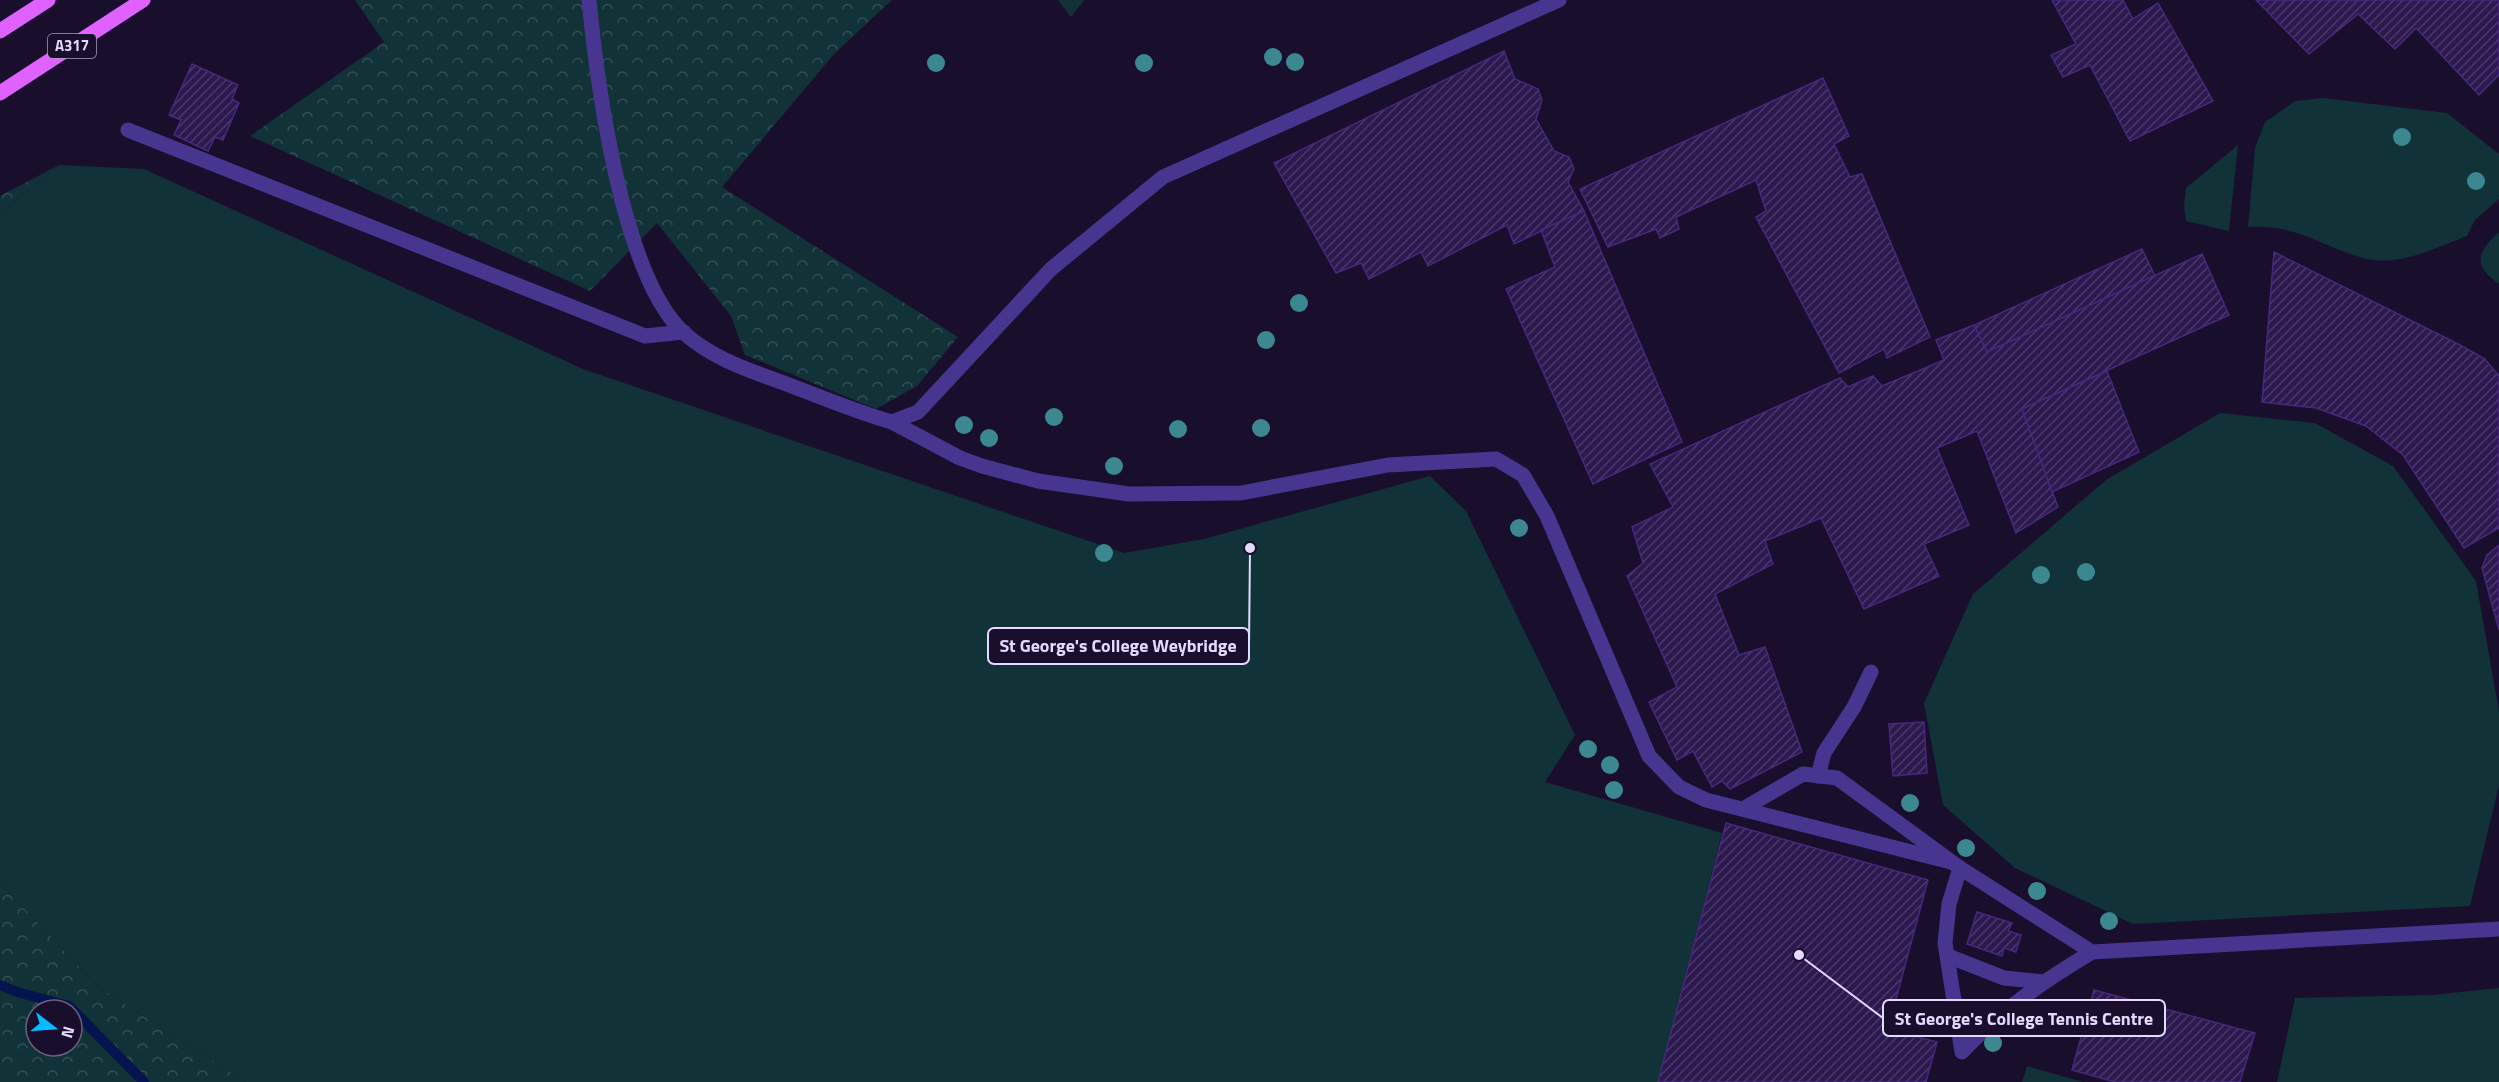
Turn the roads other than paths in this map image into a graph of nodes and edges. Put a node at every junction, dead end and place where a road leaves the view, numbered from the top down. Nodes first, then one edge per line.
1 (48, 0) edge
2 (143, 0) edge
3 (590, 0) edge
4 (1559, 0) edge
5 (0, 31) edge
6 (0, 93) edge
7 (128, 130) dead end
8 (684, 332) junction
9 (892, 422) junction
10 (1871, 672) dead end
11 (1818, 776) junction
12 (1743, 809) junction
13 (1955, 865) junction
14 (2499, 929) edge
15 (2092, 952) junction
16 (1948, 956) junction
17 (2044, 982) junction

1 - 5 main road
2 - 6 main road, A317
3 - 8 lane
4 - 9 lane
7 - 8 lane
8 - 9 lane
9 - 12 lane
10 - 11 lane
11 - 12 lane
11 - 13 lane
12 - 13 lane
13 - 15 lane
13 - 16 lane
14 - 15 lane
15 - 17 lane
16 - 17 lane
16 - 17 lane

